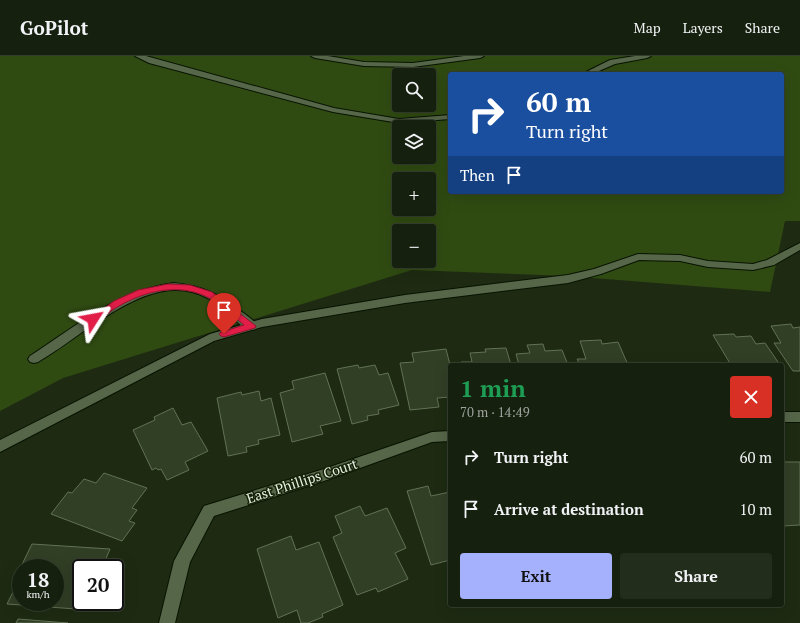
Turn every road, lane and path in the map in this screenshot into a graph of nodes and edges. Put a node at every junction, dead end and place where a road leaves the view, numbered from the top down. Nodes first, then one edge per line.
1 (140, 56) edge
2 (315, 56) edge
3 (480, 56) edge
4 (647, 56) edge
5 (590, 72) edge
6 (448, 117) edge
7 (800, 246) edge
8 (252, 326) junction
9 (34, 359) dead end
10 (784, 417) edge
11 (800, 417) edge
12 (448, 436) edge
13 (0, 446) edge
14 (167, 623) edge

1 - 6 street
2 - 3 street
4 - 5 street
7 - 8 street
8 - 9 street
8 - 13 street
10 - 11 street
12 - 14 street, East Phillips Court

